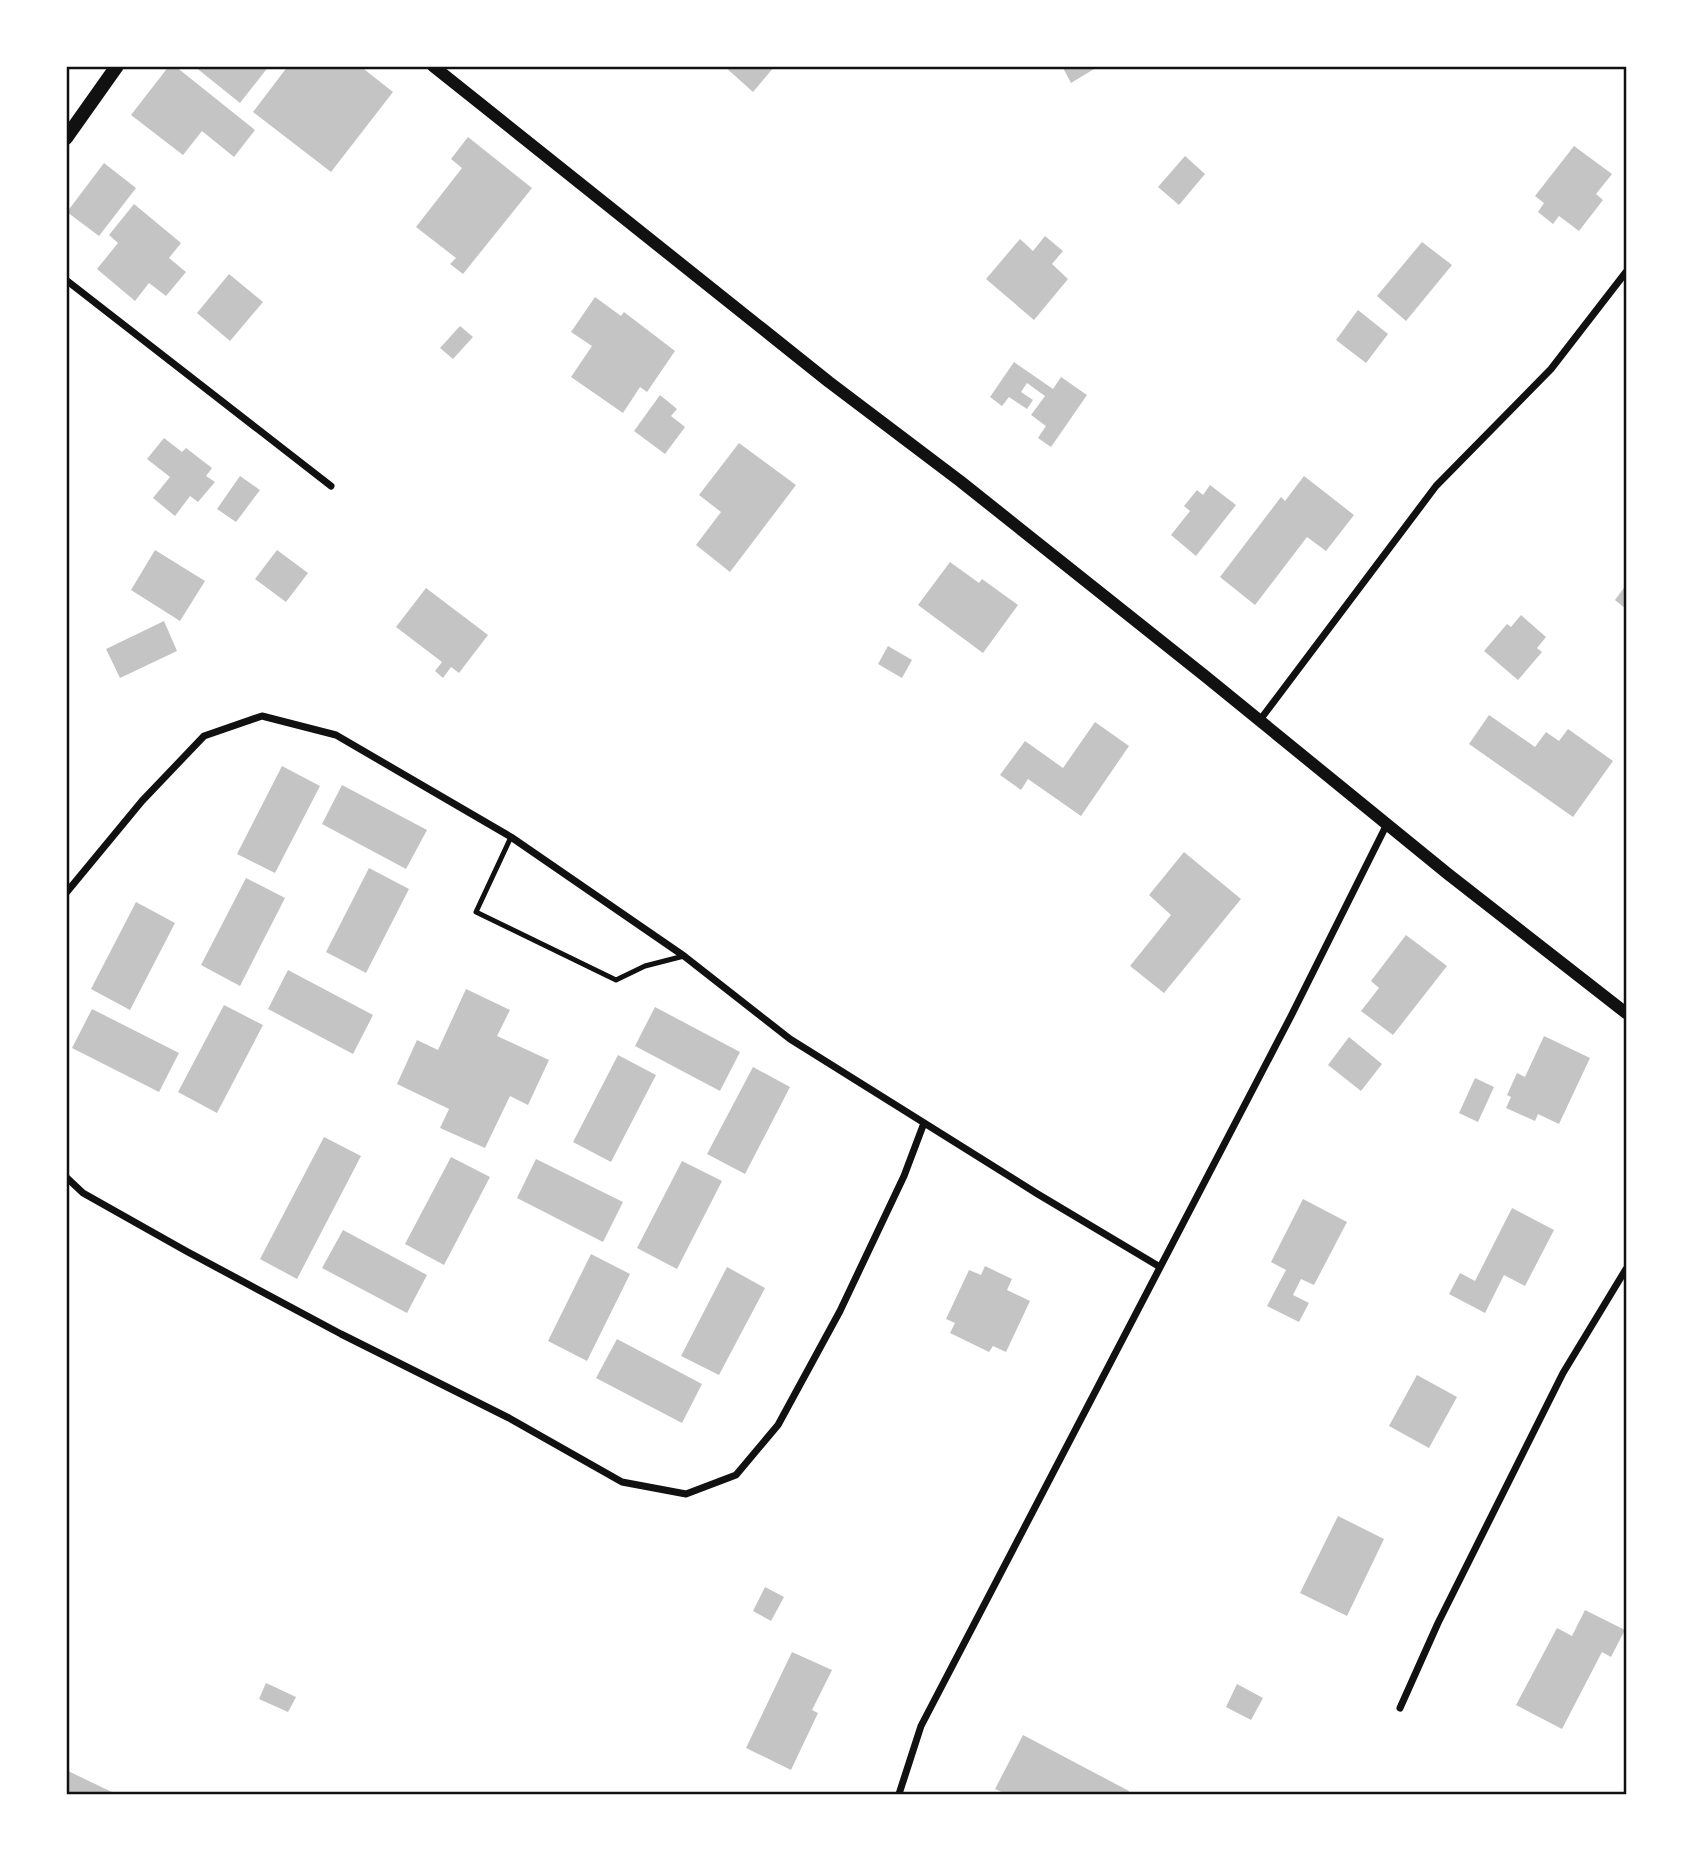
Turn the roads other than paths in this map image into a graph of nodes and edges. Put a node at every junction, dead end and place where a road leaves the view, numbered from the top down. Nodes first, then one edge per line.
1 (117, 66) edge
2 (433, 66) edge
3 (66, 138) edge
4 (1626, 272) edge
5 (66, 280) edge
6 (331, 486) dead end
7 (1260, 720) junction
8 (1387, 824) junction
9 (511, 837) junction
10 (66, 892) edge
11 (684, 956) junction
12 (1626, 1013) edge
13 (924, 1123) junction
14 (66, 1177) edge
15 (1160, 1267) junction
16 (1626, 1269) edge
17 (1400, 1707) dead end
18 (899, 1794) edge

1 - 3 main road
2 - 7 street
4 - 7 street
5 - 6 street
7 - 8 street
8 - 12 street
8 - 15 street
9 - 10 street
9 - 11 street
9 - 11 lane
11 - 13 street
13 - 14 street
13 - 15 street
15 - 18 street
16 - 17 street

